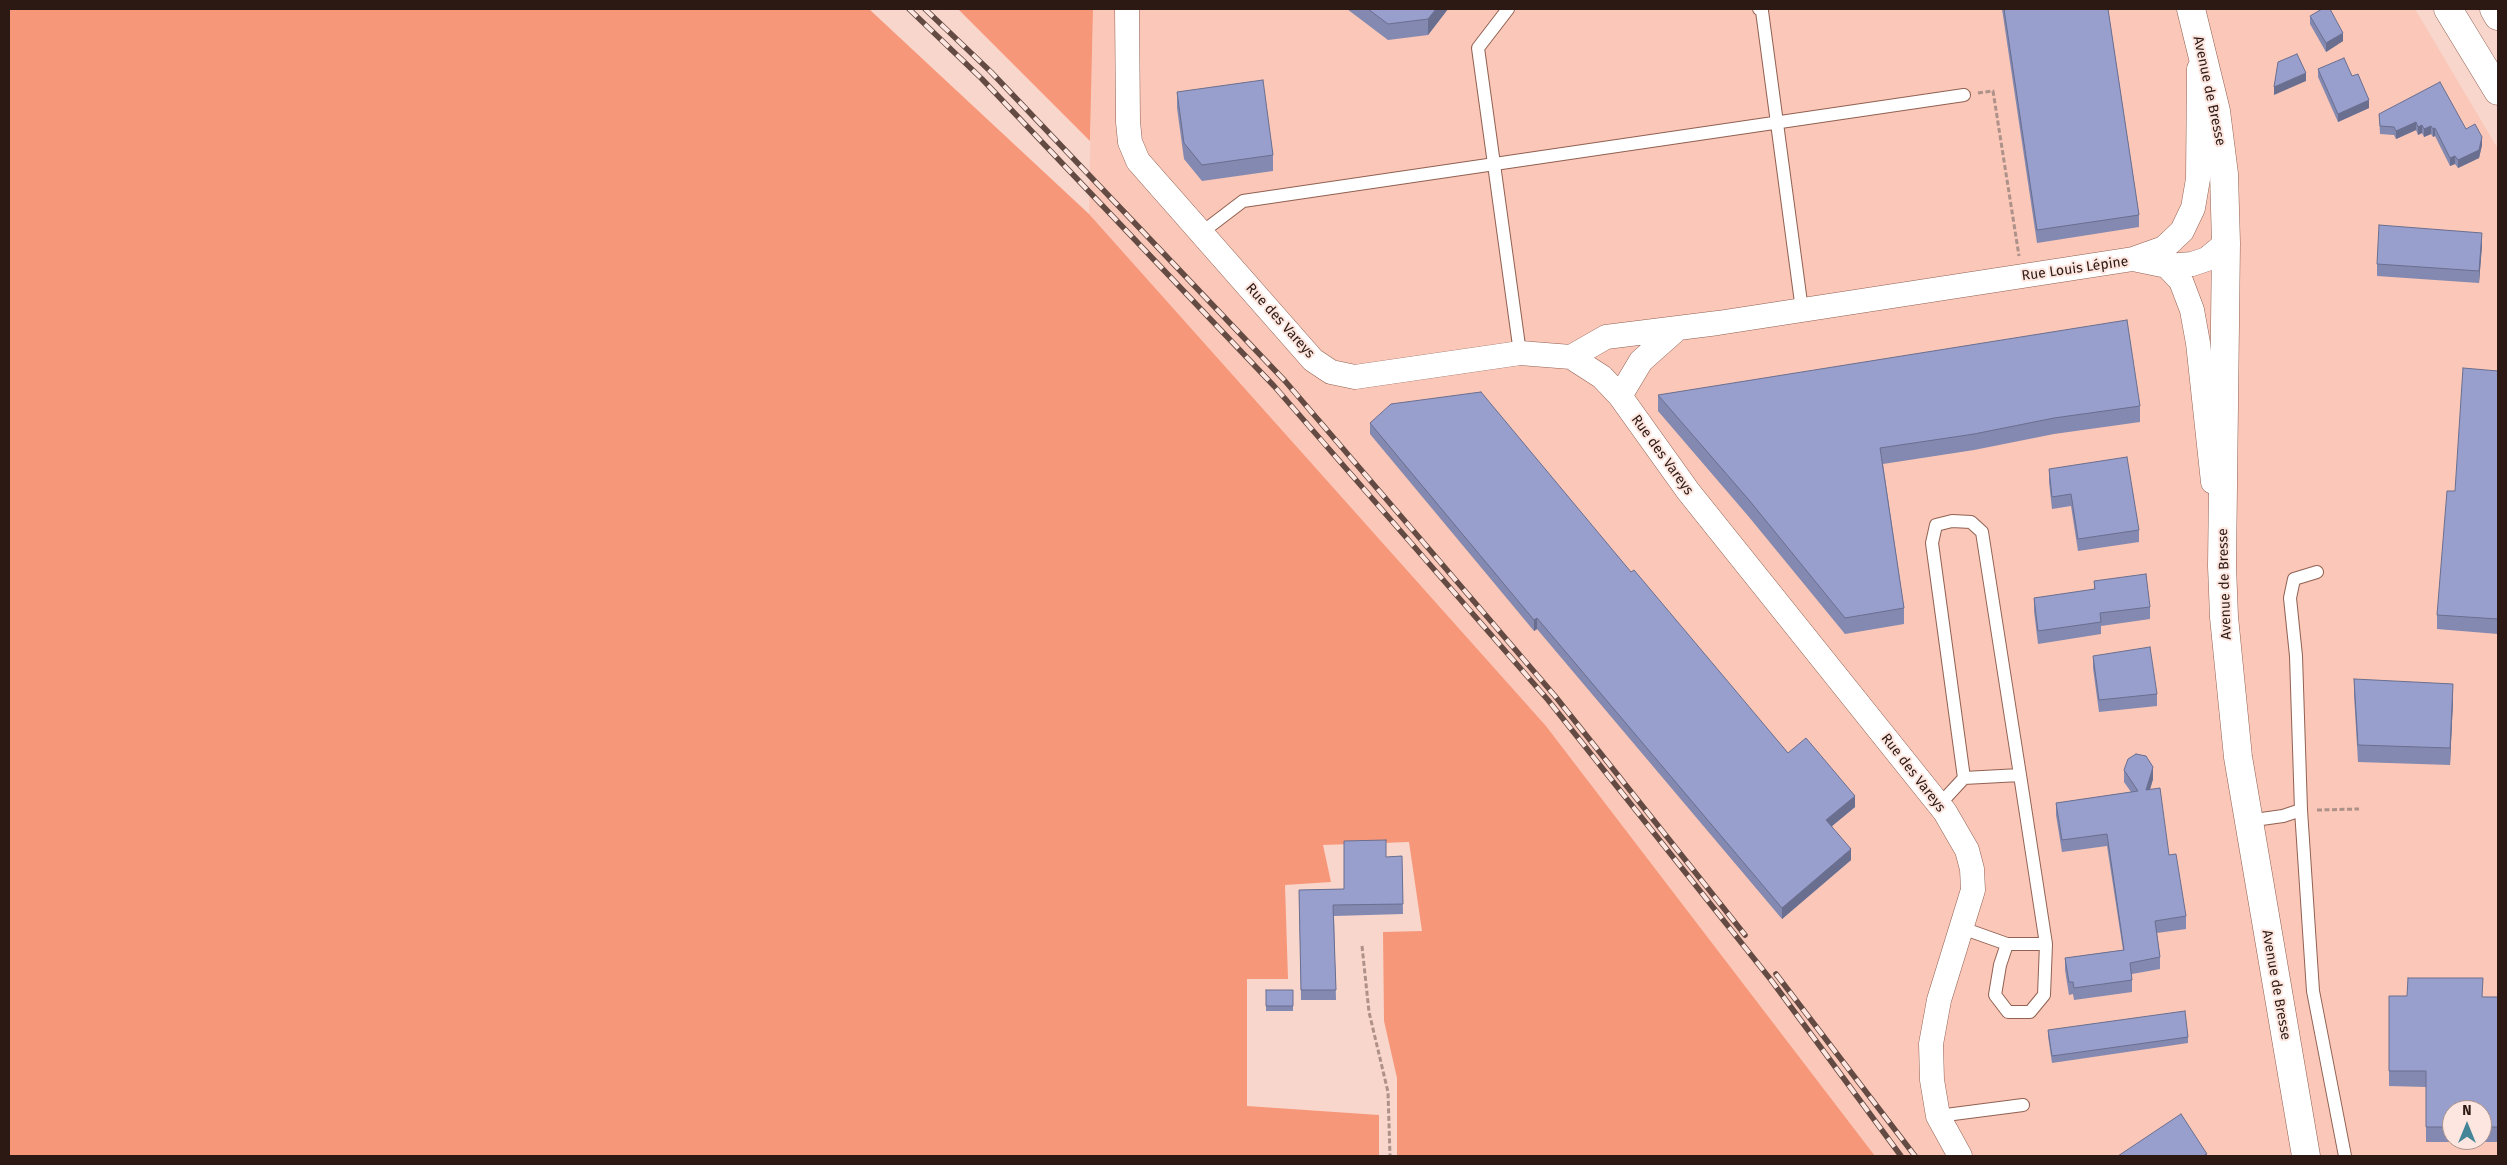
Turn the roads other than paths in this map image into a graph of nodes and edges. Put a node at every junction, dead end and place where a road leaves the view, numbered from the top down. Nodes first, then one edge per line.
1 (1127, 9) edge
2 (1508, 9) edge
3 (1759, 9) edge
4 (2448, 9) edge
5 (2494, 9) edge
6 (2192, 16) edge
7 (2498, 16) edge
8 (2498, 91) edge
9 (1964, 95) road end
10 (1777, 122) junction
11 (1494, 164) junction
12 (1201, 233) junction
13 (2226, 243) junction
14 (2133, 259) junction
15 (2167, 266) junction
16 (1802, 310) junction
17 (1678, 329) junction
18 (1520, 353) junction
19 (1571, 357) junction
20 (1620, 396) junction
21 (2222, 566) junction
22 (2316, 572) dead end
23 (2020, 775) junction
24 (1964, 778) junction
25 (1939, 805) junction
26 (2301, 810) junction
27 (2247, 821) junction
28 (1962, 928) junction
29 (2007, 944) junction
30 (2046, 944) junction
31 (2023, 1105) dead end
32 (1938, 1116) junction
33 (1960, 1156) edge
34 (2306, 1156) edge
35 (2345, 1156) edge

1 - 12 street, Rue des Vareys
2 - 11 lane
3 - 10 lane
4 - 8 main road
5 - 7 main road
6 - 13 main road, Avenue de Bresse
6 - 14 street
9 - 10 lane
10 - 11 lane
10 - 16 lane
11 - 12 lane
11 - 18 lane
12 - 18 street, Rue des Vareys
13 - 15 street, Rue Louis Lépine
13 - 21 main road, Avenue de Bresse
14 - 15 street, Rue Louis Lépine
14 - 16 street, Rue Louis Lépine
15 - 21 street
16 - 17 street, Rue Louis Lépine
17 - 19 street, Rue Louis Lépine
17 - 20 street
18 - 19 street, Rue des Vareys
19 - 20 street, Rue des Vareys
20 - 25 street, Rue des Vareys
21 - 27 main road, Avenue de Bresse
22 - 26 lane
23 - 24 lane
23 - 24 lane
23 - 30 lane
24 - 25 lane
25 - 28 street, Rue des Vareys
26 - 27 lane
26 - 35 lane
27 - 34 main road, Avenue de Bresse
28 - 29 lane
28 - 32 street, Rue des Vareys
29 - 30 lane
29 - 30 lane
31 - 32 lane
32 - 33 street, Rue des Vareys

